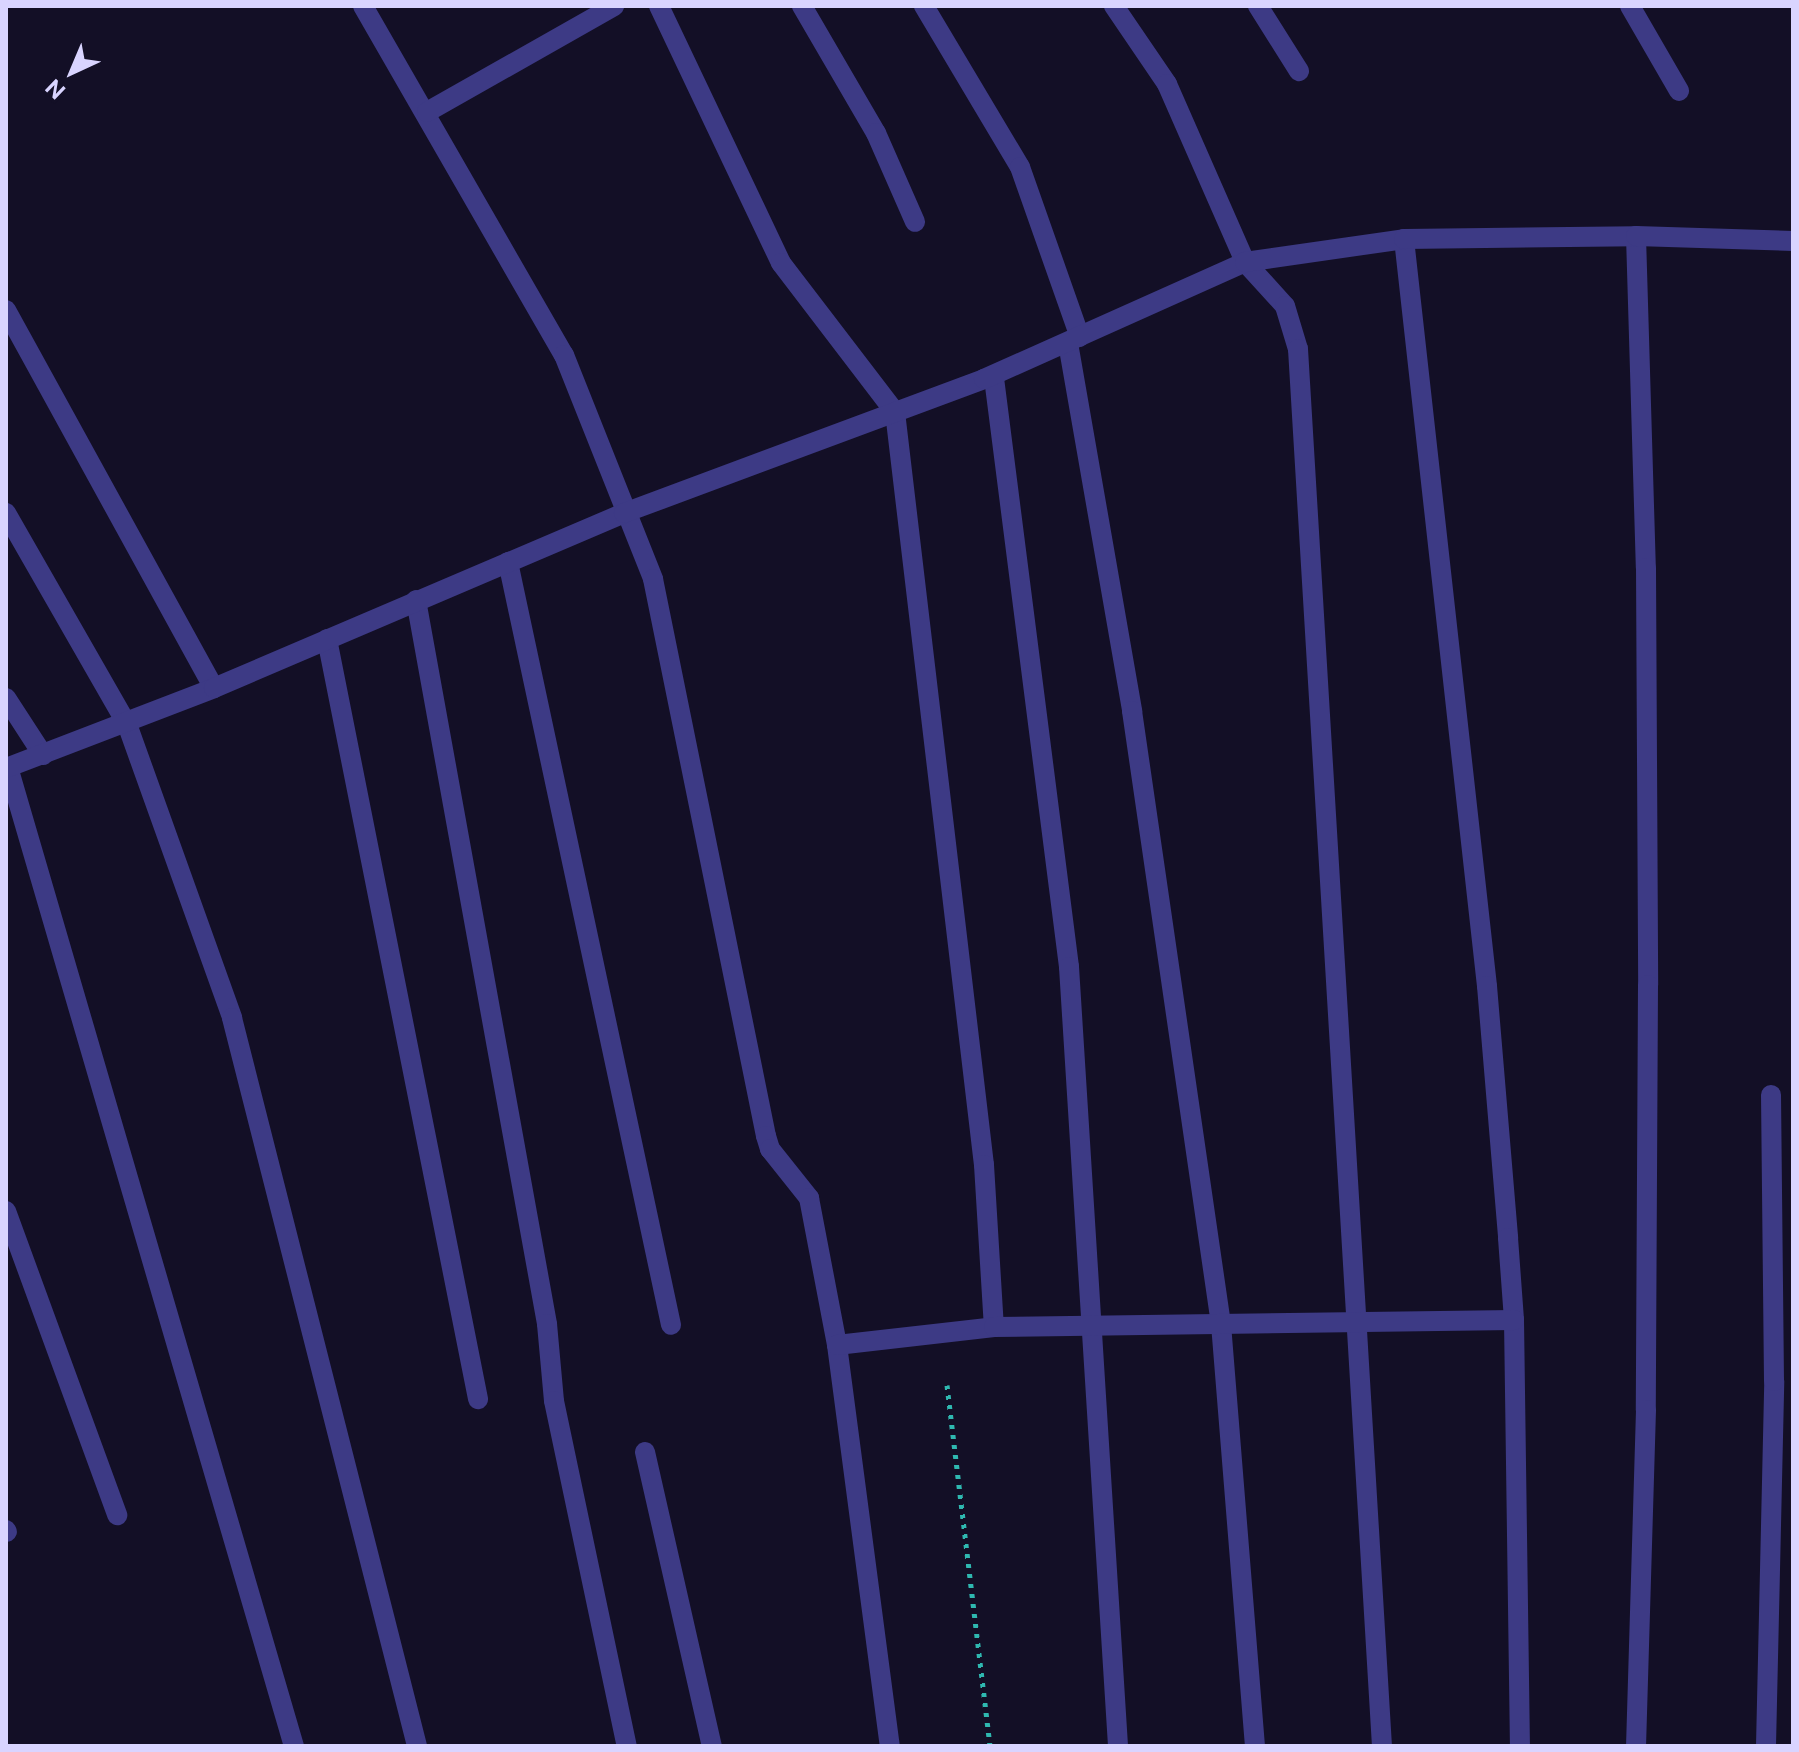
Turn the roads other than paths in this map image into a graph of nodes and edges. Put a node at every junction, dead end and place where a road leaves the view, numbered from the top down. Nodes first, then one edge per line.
1 (363, 6) edge
2 (614, 6) edge
3 (659, 6) edge
4 (802, 6) edge
5 (924, 6) edge
6 (1114, 6) edge
7 (1258, 6) edge
8 (1630, 6) edge
9 (1299, 71) dead end
10 (1679, 91) dead end
11 (427, 112) junction
12 (915, 222) dead end
13 (1636, 236) junction
14 (1404, 239) junction
15 (1793, 241) edge
16 (1245, 262) junction
17 (6, 310) edge
18 (1074, 340) junction
19 (984, 379) junction
20 (895, 412) junction
21 (6, 513) edge
22 (624, 513) junction
23 (508, 562) junction
24 (416, 600) junction
25 (327, 639) junction
26 (214, 688) junction
27 (6, 698) edge
28 (127, 724) junction
29 (43, 755) junction
30 (7, 767) edge
31 (1771, 1095) dead end
32 (6, 1211) edge
33 (1514, 1320) junction
34 (1358, 1321) junction
35 (1221, 1324) junction
36 (671, 1325) dead end
37 (1092, 1325) junction
38 (994, 1327) junction
39 (837, 1345) junction
40 (478, 1399) dead end
41 (645, 1452) dead end
42 (117, 1515) dead end
43 (294, 1746) edge
44 (417, 1746) edge
45 (627, 1746) edge
46 (712, 1746) edge
47 (890, 1746) edge
48 (1118, 1746) edge
49 (1255, 1746) edge
50 (1382, 1746) edge
51 (1520, 1746) edge
52 (1636, 1746) edge
53 (1766, 1746) edge

1 - 11 street
2 - 11 street
3 - 20 street
4 - 12 street
5 - 18 street
6 - 16 street
7 - 9 street
8 - 10 street
11 - 22 street
13 - 14 street
13 - 15 street
13 - 52 street
14 - 16 street
14 - 33 street
16 - 18 street
16 - 34 street
17 - 26 street
18 - 19 street
18 - 35 street
19 - 20 street
19 - 37 street
20 - 22 street
20 - 38 street
21 - 28 street
22 - 23 street
22 - 39 street
23 - 24 street
23 - 36 street
24 - 25 street
24 - 45 street
25 - 26 street
25 - 40 street
26 - 28 street
27 - 29 street
28 - 29 street
28 - 44 street
29 - 30 street
30 - 43 street
31 - 53 street
32 - 42 street
33 - 34 street
33 - 51 street
34 - 35 street
34 - 50 street
35 - 37 street
35 - 49 street
37 - 38 street
37 - 48 street
38 - 39 street
39 - 47 street
41 - 46 street

